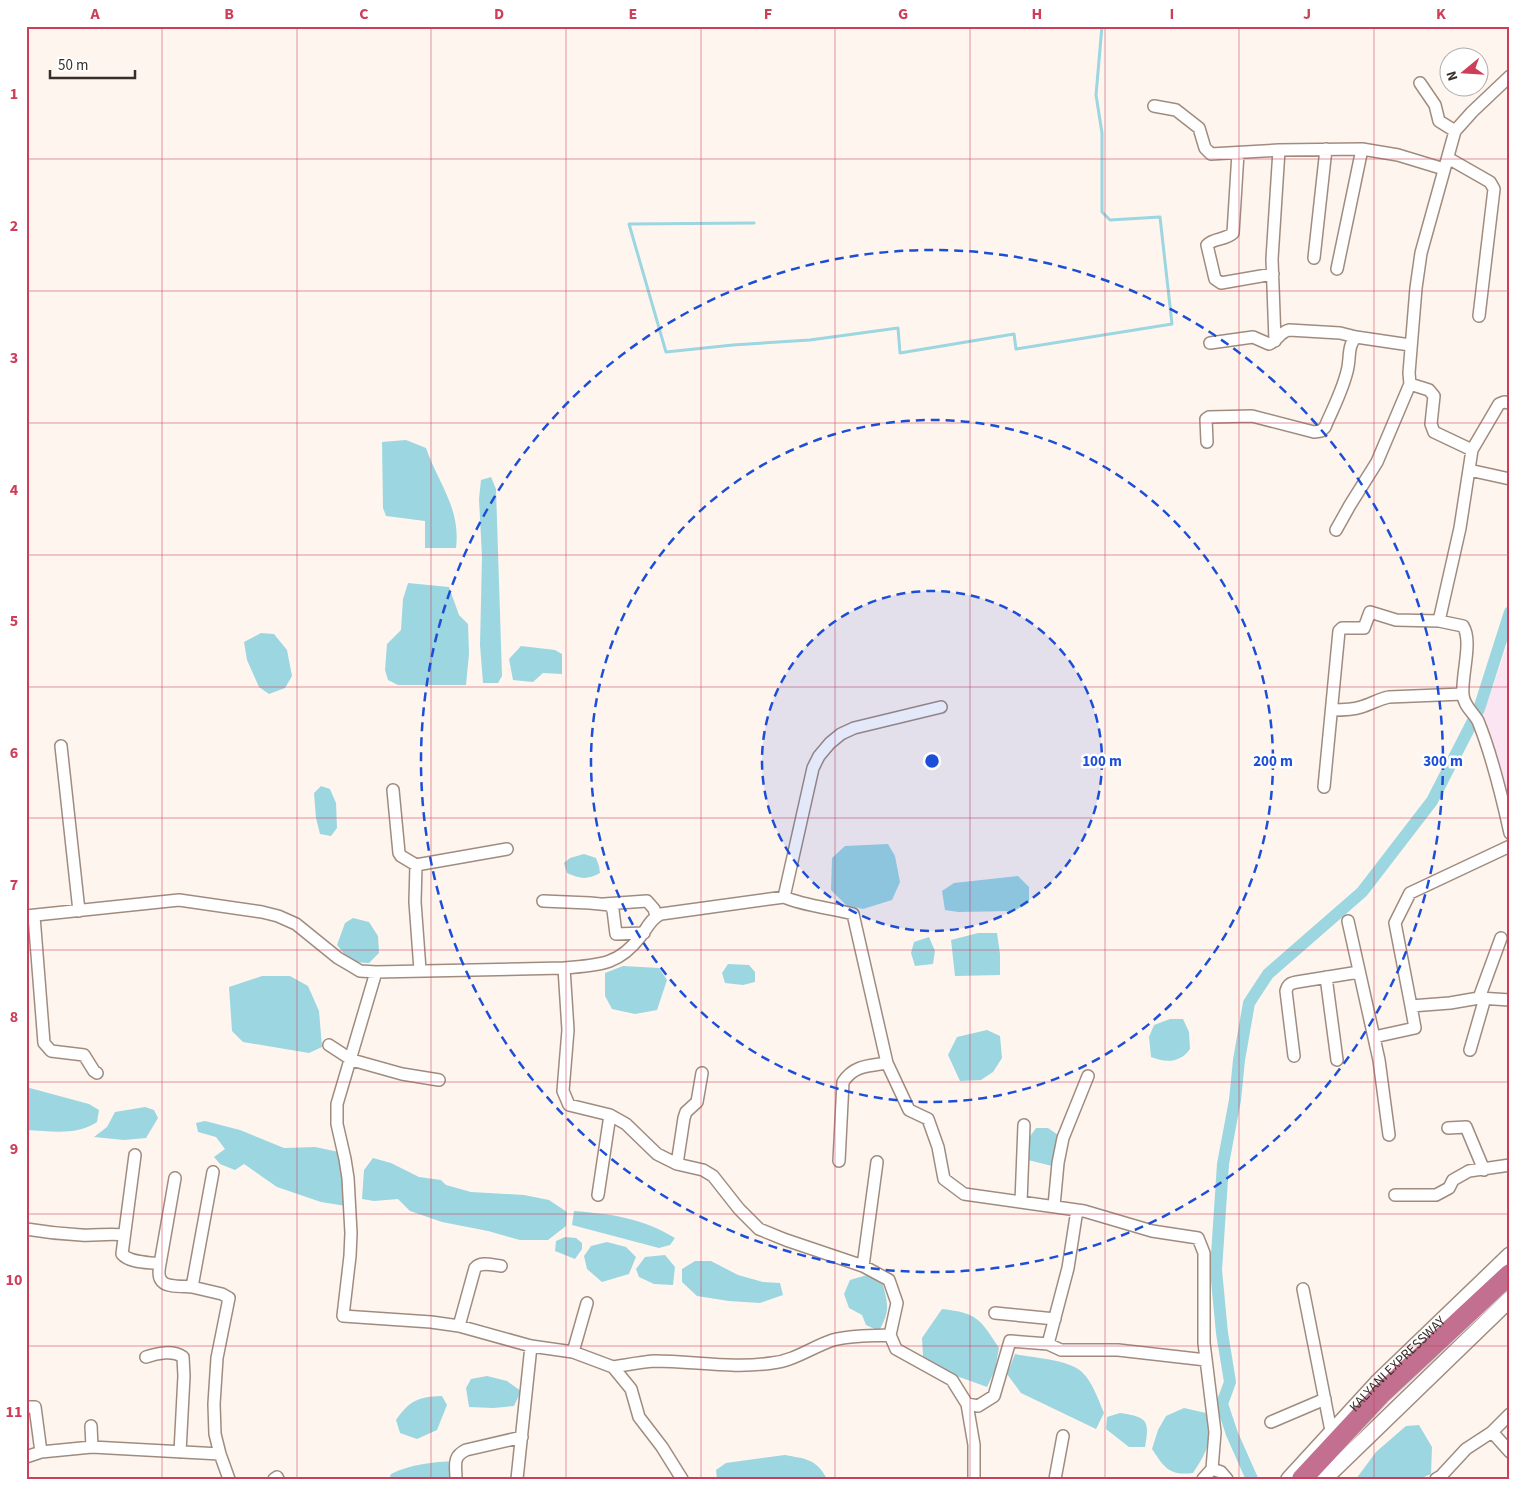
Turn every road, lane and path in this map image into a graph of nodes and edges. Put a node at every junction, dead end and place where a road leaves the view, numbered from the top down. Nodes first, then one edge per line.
1 (1510, 76) edge
2 (1420, 83) dead end
3 (1154, 106) dead end
4 (1455, 131) junction
5 (1326, 149) junction
6 (1279, 150) junction
7 (1362, 150) junction
8 (1238, 153) junction
9 (1446, 164) junction
10 (1314, 258) dead end
11 (1337, 269) dead end
12 (1273, 274) junction
13 (1479, 316) dead end
14 (1356, 337) junction
15 (1274, 341) junction
16 (1210, 343) dead end
17 (1410, 345) junction
18 (1410, 384) junction
19 (1510, 403) edge
20 (1207, 442) dead end
21 (1472, 450) junction
22 (1469, 470) junction
23 (1510, 479) edge
24 (1336, 530) dead end
25 (1439, 622) junction
26 (1463, 694) junction
27 (941, 707) dead end
28 (1332, 710) junction
29 (61, 746) dead end
30 (1324, 787) dead end
31 (393, 790) dead end
32 (1508, 817) edge
33 (1510, 833) edge
34 (1510, 846) edge
35 (507, 849) dead end
36 (416, 865) junction
37 (784, 897) junction
38 (543, 901) dead end
39 (604, 904) junction
40 (79, 911) junction
41 (30, 916) edge
42 (656, 916) junction
43 (1348, 921) dead end
44 (644, 933) junction
45 (1502, 938) dead end
46 (564, 968) junction
47 (420, 970) junction
48 (376, 972) junction
49 (1359, 972) junction
50 (1326, 976) junction
51 (1482, 998) junction
52 (1510, 1000) edge
53 (1412, 1006) junction
54 (1374, 1037) junction
55 (329, 1045) dead end
56 (1470, 1050) dead end
57 (1294, 1056) dead end
58 (352, 1060) junction
59 (1336, 1060) dead end
60 (887, 1062) junction
61 (97, 1073) dead end
62 (702, 1073) dead end
63 (1088, 1076) dead end
64 (439, 1080) dead end
65 (610, 1115) junction
66 (1024, 1125) dead end
67 (1448, 1128) dead end
68 (1389, 1136) dead end
69 (134, 1155) dead end
70 (839, 1161) dead end
71 (877, 1162) dead end
72 (677, 1164) junction
73 (1510, 1166) edge
74 (1484, 1170) junction
75 (213, 1172) dead end
76 (174, 1178) dead end
77 (598, 1195) dead end
78 (1395, 1195) dead end
79 (1021, 1202) junction
80 (1054, 1206) junction
81 (1077, 1210) junction
82 (26, 1229) edge
83 (124, 1235) junction
84 (1510, 1255) edge
85 (160, 1264) junction
86 (500, 1266) dead end
87 (863, 1266) junction
88 (1510, 1274) edge
89 (1510, 1284) edge
90 (192, 1287) junction
91 (1303, 1289) dead end
92 (1510, 1299) edge
93 (588, 1303) dead end
94 (995, 1313) dead end
95 (1055, 1320) junction
96 (459, 1326) junction
97 (890, 1335) junction
98 (1048, 1344) junction
99 (531, 1346) junction
100 (573, 1352) junction
101 (146, 1357) dead end
102 (1206, 1360) junction
103 (613, 1367) junction
104 (1325, 1399) junction
105 (968, 1404) junction
106 (26, 1407) edge
107 (1510, 1414) edge
108 (1271, 1422) dead end
109 (91, 1426) dead end
110 (1331, 1431) junction
111 (1492, 1432) junction
112 (1063, 1436) dead end
113 (522, 1437) junction
114 (92, 1447) junction
115 (41, 1452) junction
116 (180, 1452) junction
117 (1510, 1452) edge
118 (220, 1454) junction
119 (26, 1457) edge
120 (1212, 1469) junction
121 (229, 1479) edge
122 (274, 1479) edge
123 (278, 1479) edge
124 (456, 1479) edge
125 (517, 1479) edge
126 (682, 1479) edge
127 (974, 1479) edge
128 (1055, 1479) edge
129 (1203, 1479) edge
130 (1226, 1479) edge
131 (1289, 1479) edge
132 (1302, 1479) edge
133 (1310, 1479) edge
134 (1324, 1479) edge
135 (1436, 1479) edge

1 - 4 street
2 - 4 street
3 - 8 street
4 - 9 street
5 - 6 street
5 - 7 street
5 - 10 street
6 - 8 street
6 - 12 street
7 - 9 street
7 - 11 street
8 - 12 street
9 - 13 street
9 - 17 street
12 - 15 street
14 - 15 street
14 - 17 street
14 - 20 street
15 - 16 street
17 - 18 street
18 - 21 street
18 - 24 street
19 - 21 street
21 - 22 street
22 - 23 street
22 - 25 street
25 - 26 street
25 - 28 street
26 - 28 street
26 - 32 street
27 - 37 street
28 - 30 street
29 - 40 street
31 - 36 street
32 - 33 street
34 - 53 street
35 - 36 street
36 - 47 street
37 - 42 street
37 - 60 street
38 - 39 street
39 - 42 street
39 - 44 street
40 - 41 street
40 - 48 street
41 - 61 street
42 - 44 street
43 - 49 street
44 - 46 street
45 - 51 street
46 - 47 street
46 - 65 street
47 - 48 street
48 - 58 street
49 - 50 street
49 - 54 street
50 - 57 street
50 - 59 street
51 - 52 street
51 - 53 street
51 - 56 street
53 - 54 street
54 - 68 street
55 - 58 street
58 - 64 street
58 - 96 street
60 - 70 street
60 - 79 street
62 - 72 street
63 - 80 street
65 - 72 street
65 - 77 street
66 - 79 street
67 - 74 street
69 - 83 street
71 - 87 street
72 - 87 street
73 - 74 street
74 - 78 street
75 - 90 street
76 - 85 street
79 - 80 street
80 - 81 street
81 - 95 street
81 - 102 street
82 - 83 street
83 - 85 street
84 - 110 street, KALYANI EXPRESSWAY
85 - 90 street
86 - 96 street
87 - 97 street
88 - 132 highway, KALYANI EXPRESSWAY
89 - 133 highway, KALYANI EXPRESSWAY
90 - 118 street
91 - 104 street
92 - 134 street, KALYANI EXPRESSWAY
93 - 100 street
94 - 95 street
95 - 98 street
96 - 99 street
97 - 103 street
97 - 105 street
98 - 102 street
98 - 105 street
99 - 100 street
99 - 113 street
100 - 103 street
101 - 116 street
102 - 120 street
103 - 126 street
104 - 108 street
104 - 110 street
105 - 127 street
106 - 115 street
107 - 111 street
109 - 114 street
110 - 131 street, KALYANI EXPRESSWAY
111 - 117 street
111 - 135 street
112 - 128 street
113 - 124 street
113 - 125 street
114 - 115 street
114 - 116 street
115 - 119 street
116 - 118 street
118 - 121 street
120 - 129 street
120 - 130 street
122 - 123 street

